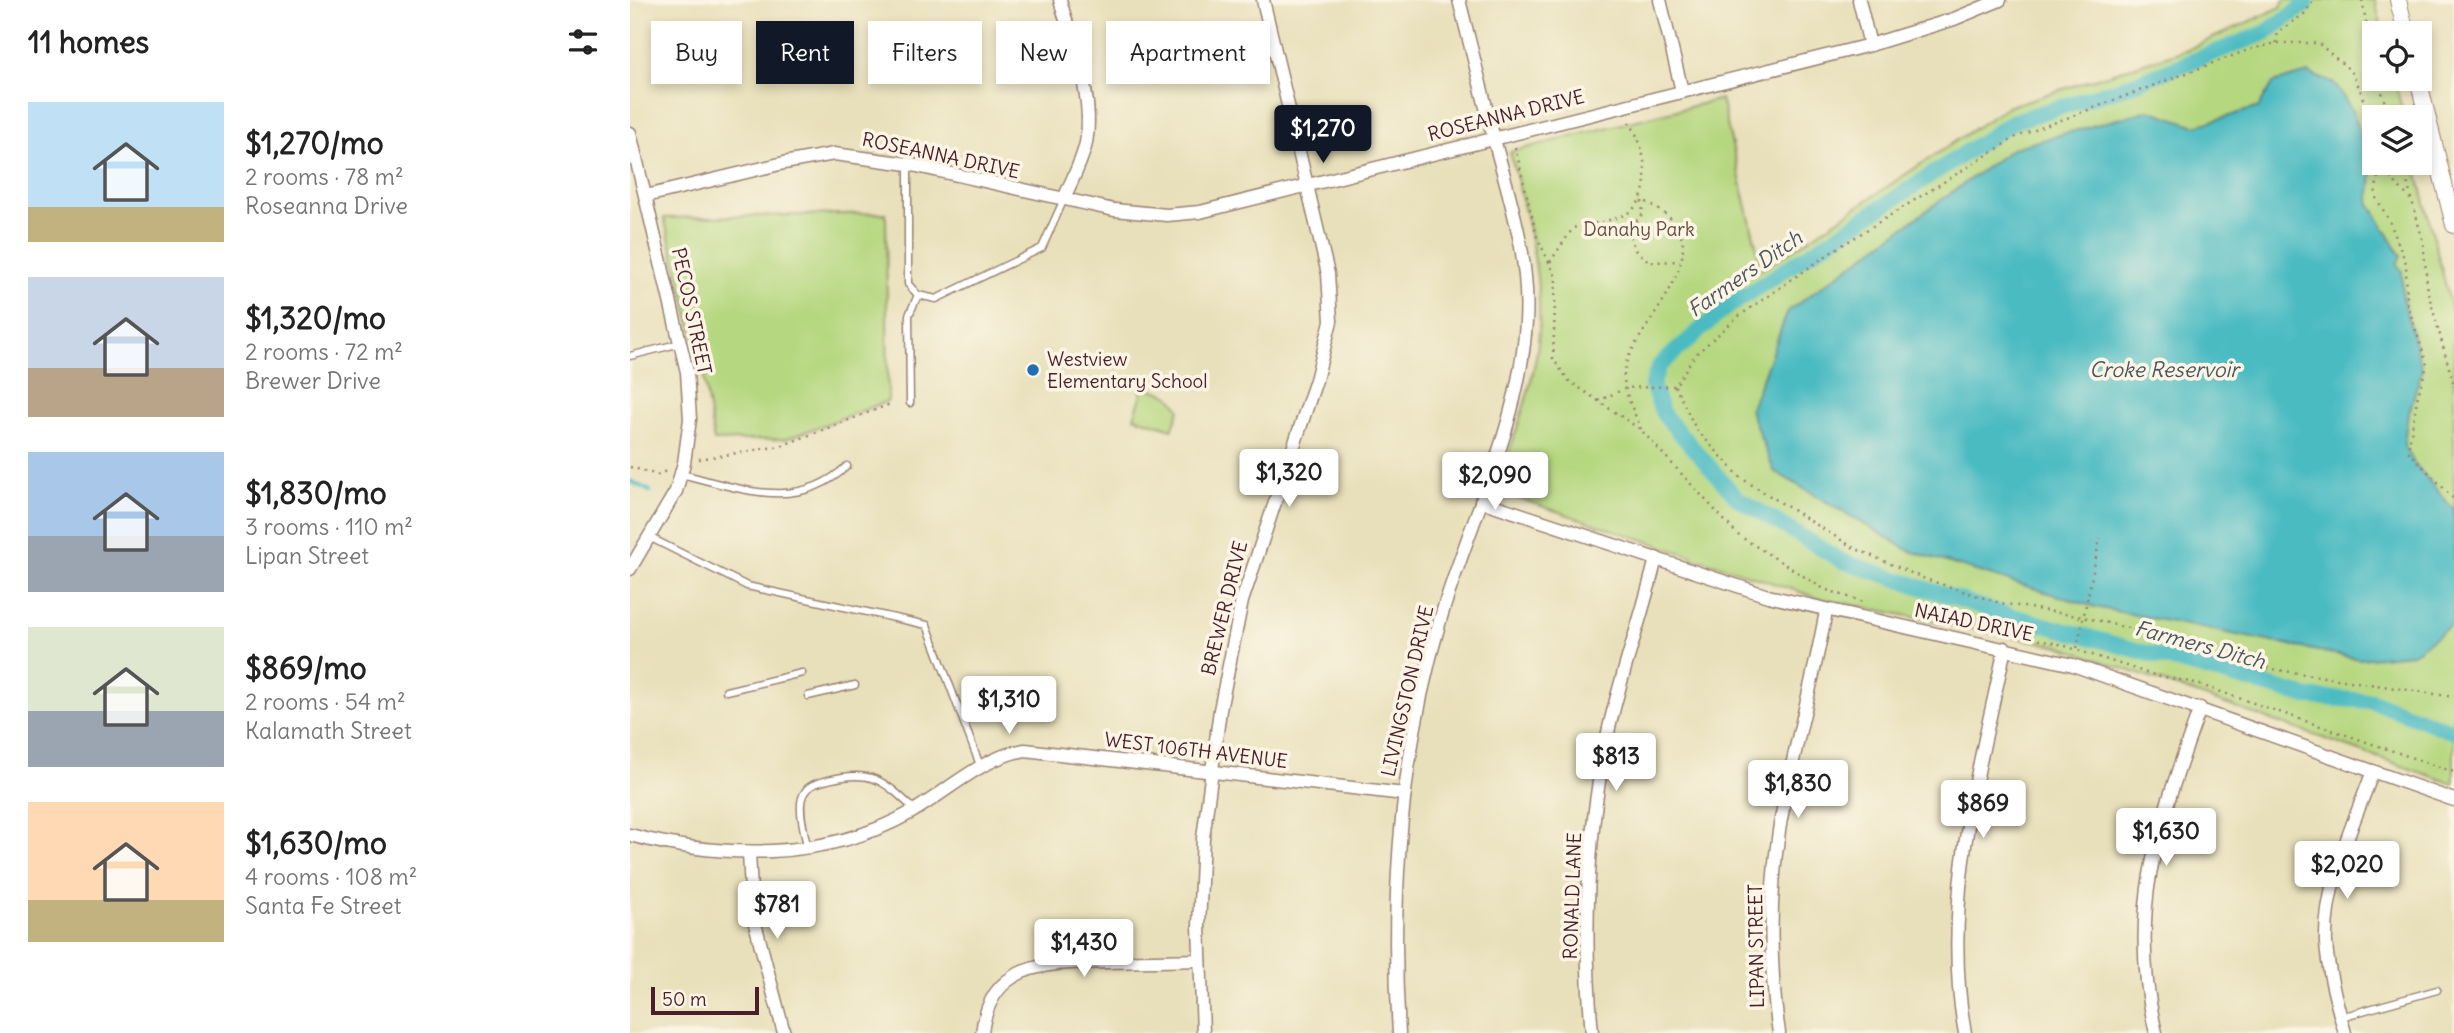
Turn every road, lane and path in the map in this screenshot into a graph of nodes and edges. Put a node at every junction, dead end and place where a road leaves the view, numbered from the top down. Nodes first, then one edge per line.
1 (1060, 0) edge
2 (1263, 0) edge
3 (1460, 0) edge
4 (1660, 0) edge
5 (1859, 0) edge
6 (2000, 0) edge
7 (2314, 0) edge
8 (2362, 0) edge
9 (2398, 0) edge
10 (2366, 21) edge
11 (2403, 21) edge
12 (2276, 43) junction
13 (1870, 45) junction
14 (1682, 91) junction
15 (2421, 91) edge
16 (2364, 105) edge
17 (1616, 122) dead end
18 (630, 133) edge
19 (1512, 133) junction
20 (1494, 138) junction
21 (908, 164) junction
22 (2378, 175) edge
23 (2389, 175) edge
24 (2405, 175) edge
25 (1308, 186) junction
26 (646, 196) junction
27 (1064, 199) junction
28 (1642, 199) junction
29 (2413, 202) junction
30 (2454, 225) edge
31 (1680, 261) junction
32 (1550, 262) junction
33 (918, 295) junction
34 (681, 344) junction
35 (630, 356) edge
36 (1675, 386) junction
37 (2454, 386) edge
38 (1626, 388) junction
39 (1598, 401) junction
40 (893, 403) dead end
41 (909, 403) dead end
42 (1641, 430) junction
43 (847, 466) dead end
44 (630, 467) edge
45 (683, 468) junction
46 (2454, 499) edge
47 (1481, 501) junction
48 (651, 538) junction
49 (2100, 538) dead end
50 (1656, 558) junction
51 (630, 569) edge
52 (1869, 604) dead end
53 (1826, 611) junction
54 (2084, 617) junction
55 (1931, 618) dead end
56 (2005, 648) junction
57 (2077, 648) junction
58 (803, 673) dead end
59 (855, 685) dead end
60 (726, 691) dead end
61 (808, 696) dead end
62 (2454, 697) edge
63 (2200, 708) junction
64 (981, 768) junction
65 (2373, 771) junction
66 (1210, 772) junction
67 (2454, 772) edge
68 (1404, 794) junction
69 (2454, 800) edge
70 (915, 810) junction
71 (630, 835) edge
72 (807, 847) junction
73 (749, 852) junction
74 (1200, 960) junction
75 (2437, 990) dead end
76 (2341, 1017) junction
77 (784, 1033) edge
78 (982, 1033) edge
79 (1203, 1033) edge
80 (1399, 1033) edge
81 (1592, 1033) edge
82 (1779, 1033) edge
83 (1965, 1033) edge
84 (2155, 1033) edge
85 (2345, 1033) edge

1 - 27 street
2 - 25 street, BREWER DRIVE
3 - 20 street, LIVINGSTON DRIVE
4 - 14 street
5 - 13 street
6 - 13 street, ROSEANNA DRIVE
7 - 12 path
8 - 10 path
9 - 11 main road
12 - 16 path
12 - 36 path
13 - 14 street, ROSEANNA DRIVE
14 - 19 street, ROSEANNA DRIVE
15 - 30 main road
17 - 28 path
18 - 26 street, PECOS STREET
19 - 20 street, ROSEANNA DRIVE
19 - 32 path
20 - 25 street, ROSEANNA DRIVE
20 - 47 street, LIVINGSTON DRIVE
21 - 26 street, ROSEANNA DRIVE
21 - 27 street, ROSEANNA DRIVE
21 - 33 lane
22 - 46 path
23 - 29 path
24 - 29 path
25 - 27 street, ROSEANNA DRIVE
25 - 66 street, BREWER DRIVE
26 - 34 street, PECOS STREET
27 - 33 lane
28 - 31 path
28 - 31 path
28 - 32 path
29 - 37 path
31 - 38 path
32 - 39 path
33 - 41 lane
34 - 35 lane
34 - 45 street, PECOS STREET
36 - 38 path
36 - 54 path
38 - 39 path
38 - 42 path
39 - 42 path
40 - 45 path
42 - 52 path
43 - 45 lane
44 - 45 path
45 - 48 street, PECOS STREET
47 - 50 street, NAIAD DRIVE
47 - 68 street, LIVINGSTON DRIVE
48 - 51 street, PECOS STREET
48 - 64 lane
49 - 54 path
50 - 53 street, NAIAD DRIVE
50 - 81 street, RONALD LANE
53 - 56 street, NAIAD DRIVE
53 - 82 street, LIPAN STREET
54 - 57 path
54 - 62 path
55 - 57 path
56 - 63 street, NAIAD DRIVE
56 - 83 street
57 - 67 path
58 - 60 lane
59 - 61 lane
63 - 65 street, NAIAD DRIVE
63 - 84 street
64 - 66 street, WEST 106TH AVENUE
64 - 70 street, WEST 106TH AVENUE
65 - 69 street, NAIAD DRIVE
65 - 76 street
66 - 68 street, WEST 106TH AVENUE
66 - 74 street, BREWER DRIVE
68 - 80 street, LIVINGSTON DRIVE
70 - 72 street, WEST 106TH AVENUE
70 - 72 lane
71 - 73 street, WEST 106TH AVENUE
72 - 73 street, WEST 106TH AVENUE
73 - 77 street
74 - 78 street
74 - 79 street, BREWER DRIVE
75 - 76 lane
76 - 85 street

